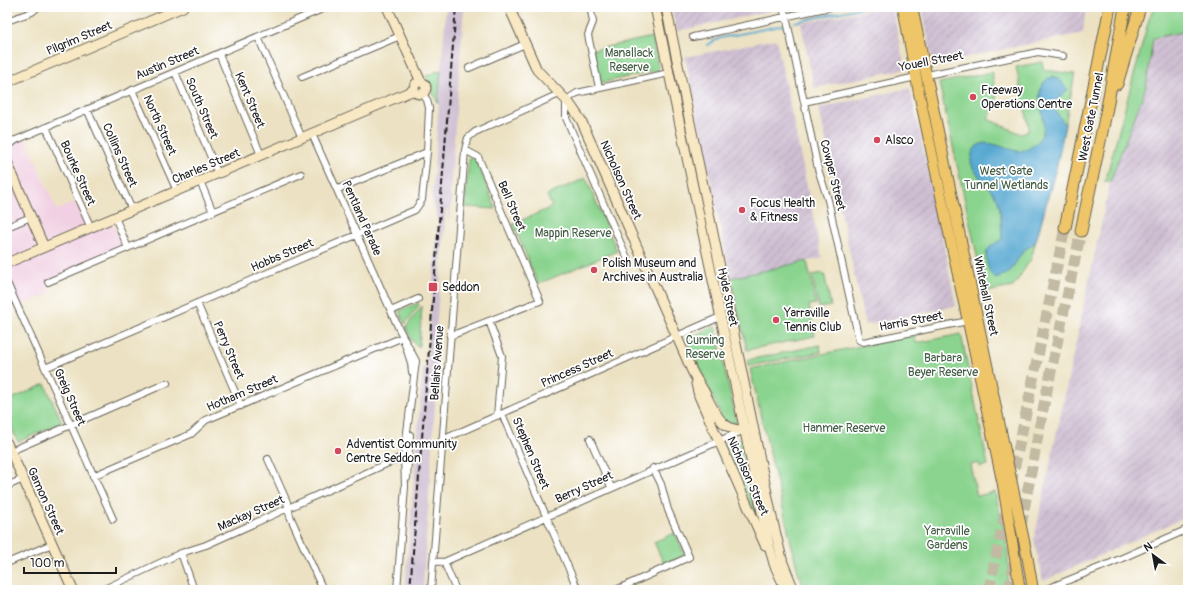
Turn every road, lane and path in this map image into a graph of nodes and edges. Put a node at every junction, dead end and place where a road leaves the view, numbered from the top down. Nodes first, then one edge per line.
1 (38, 7) edge
2 (183, 7) edge
3 (327, 7) edge
4 (387, 7) edge
5 (509, 7) edge
6 (655, 7) edge
7 (666, 7) edge
8 (782, 7) edge
9 (786, 7) edge
10 (830, 7) edge
11 (903, 7) edge
12 (912, 7) edge
13 (1107, 7) edge
14 (1110, 7) edge
15 (1125, 7) edge
16 (1140, 7) edge
17 (591, 11) dead end
18 (786, 16) junction
19 (8, 19) edge
20 (400, 36) junction
21 (258, 37) junction
22 (693, 37) dead end
23 (672, 40) junction
24 (663, 42) junction
25 (525, 44) junction
26 (1104, 46) junction
27 (219, 54) junction
28 (1063, 56) dead end
29 (469, 68) dead end
30 (175, 72) junction
31 (669, 73) junction
32 (927, 75) junction
33 (302, 77) dead end
34 (916, 77) junction
35 (7, 82) edge
36 (419, 87) junction
37 (599, 88) junction
38 (132, 90) junction
39 (563, 97) junction
40 (804, 102) junction
41 (87, 109) junction
42 (1106, 113) junction
43 (46, 127) junction
44 (312, 134) junction
45 (302, 138) junction
46 (16, 140) junction
47 (7, 141) edge
48 (7, 147) edge
49 (465, 150) junction
50 (427, 152) junction
51 (261, 155) junction
52 (7, 162) edge
53 (218, 174) junction
54 (301, 174) dead end
55 (7, 175) edge
56 (200, 181) junction
57 (338, 189) junction
58 (177, 191) junction
59 (947, 196) junction
60 (132, 210) junction
61 (214, 212) junction
62 (116, 217) junction
63 (28, 218) junction
64 (7, 227) edge
65 (90, 228) junction
66 (1065, 228) tunnel mouth
67 (1081, 231) tunnel mouth
68 (358, 236) junction
69 (42, 248) junction
70 (128, 248) junction
71 (628, 260) dead end
72 (7, 263) edge
73 (48, 282) dead end
74 (7, 283) edge
75 (418, 299) dead end
76 (197, 303) junction
77 (391, 311) junction
78 (724, 315) junction
79 (973, 320) junction
80 (489, 321) junction
81 (450, 336) junction
82 (677, 336) junction
83 (403, 337) junction
84 (859, 340) joint
85 (44, 368) junction
86 (694, 374) junction
87 (168, 383) dead end
88 (708, 401) junction
89 (241, 406) junction
90 (499, 415) junction
91 (71, 426) junction
92 (748, 429) junction
93 (590, 439) dead end
94 (721, 439) junction
95 (442, 440) junction
96 (7, 443) edge
97 (11, 451) junction
98 (406, 455) junction
99 (268, 459) dead end
100 (653, 468) junction
101 (93, 476) junction
102 (23, 479) junction
103 (7, 486) edge
104 (611, 487) junction
105 (288, 508) junction
106 (546, 516) junction
107 (113, 519) dead end
108 (1188, 529) edge
109 (52, 544) junction
110 (181, 553) junction
111 (433, 561) junction
112 (444, 562) junction
113 (7, 563) edge
114 (774, 564) junction
115 (1019, 585) edge
116 (73, 590) edge
117 (102, 590) edge
118 (194, 590) edge
119 (323, 590) edge
120 (397, 590) edge
121 (431, 590) edge
122 (456, 590) edge
123 (578, 590) edge
124 (616, 590) edge
125 (786, 590) edge
126 (794, 590) edge
127 (1013, 590) edge
128 (1033, 590) edge
129 (1044, 590) edge

1 - 19 street
2 - 35 street, Pilgrim Street
3 - 21 street, Austin Street
4 - 20 street
5 - 25 street, Nicholson Street
6 - 24 street, Hyde Street
7 - 23 street, Hyde Street
8 - 18 street, Cowper Street
9 - 18 street, Cowper Street
10 - 18 street
11 - 34 main road, Whitehall Street
12 - 32 main road, Whitehall Street
13 - 26 highway
14 - 26 highway, West Gate Tunnel
15 - 42 highway, West Gate Tunnel
16 - 42 highway
17 - 37 street
18 - 22 street
18 - 40 street, Cowper Street
20 - 33 street
20 - 36 street
21 - 27 street, Austin Street
21 - 45 street
23 - 24 street
23 - 78 street, Hyde Street
24 - 31 street, Hyde Street
25 - 29 street
25 - 39 street, Nicholson Street
26 - 66 highway, West Gate Tunnel
27 - 30 street, Austin Street
27 - 51 street, Kent Street
28 - 32 street, Youell Street
30 - 38 street, Austin Street
30 - 53 street, South Street
31 - 37 street
31 - 78 street, Hyde Street
32 - 34 main road, Youell Street
32 - 59 main road, Whitehall Street
34 - 40 street, Youell Street
34 - 59 main road, Whitehall Street
36 - 44 street, Charles Street
36 - 50 street, Hobbs Street
37 - 39 street
38 - 41 street, Austin Street
38 - 58 street, North Street
39 - 49 street, Bellairs Avenue
39 - 71 street
39 - 82 street, Nicholson Street
40 - 84 street, Cowper Street
41 - 43 street, Austin Street
41 - 60 street, Collins Street
42 - 67 highway, West Gate Tunnel
43 - 46 street, Austin Street
43 - 65 street, Bourke Street
44 - 45 street, Charles Street
44 - 57 street, Pentland Parade
45 - 51 street, Charles Street
46 - 47 street, Austin Street
46 - 48 street, Austin Street
49 - 80 street, Bell Street
49 - 81 street, Bellairs Avenue
50 - 57 street
50 - 68 street, Hobbs Street
51 - 53 street, Charles Street
52 - 63 street
53 - 56 street, Charles Street
54 - 61 street
55 - 63 street
56 - 58 street, Charles Street
56 - 61 street
57 - 68 street, Pentland Parade
58 - 60 street, Charles Street
59 - 79 main road, Whitehall Street
60 - 62 street, Charles Street
61 - 70 street
62 - 65 street, Charles Street
62 - 70 street
63 - 64 street
63 - 69 street
65 - 69 street, Charles Street
68 - 76 street, Hobbs Street
68 - 77 street, Pentland Parade
69 - 72 street, Charles Street
70 - 73 street
74 - 85 street, Greig Street
75 - 77 street
76 - 85 street, Hobbs Street
76 - 89 street, Perry Street
77 - 83 street, Pentland Parade
78 - 82 street, Princess Street
78 - 92 street, Hyde Street
79 - 84 street, Harris Street
79 - 115 main road, Whitehall Street
79 - 128 main road, Whitehall Street
80 - 81 street
80 - 90 street, Stephen Street
81 - 95 street, Bellairs Avenue
82 - 86 street, Nicholson Street
82 - 90 street, Princess Street
83 - 89 street, Hotham Street
83 - 98 street, Pentland Parade
85 - 91 street, Greig Street
86 - 88 street, Nicholson Street
86 - 94 street, Nicholson Street
87 - 91 street
88 - 92 street, Nicholson Street
88 - 94 street
89 - 101 street, Hotham Street
90 - 95 street, Princess Street
90 - 106 street, Stephen Street
91 - 97 street
91 - 101 street, Greig Street
92 - 94 street, Berry Street
92 - 114 street, Hyde Street
92 - 126 street, Hyde Street
93 - 104 street
94 - 100 street, Berry Street
94 - 114 street, Nicholson Street
95 - 111 street, Bellairs Avenue
96 - 97 street, Gamon Street
97 - 102 street, Gamon Street
98 - 105 street, Mackay Street
98 - 120 street, Pentland Parade
99 - 105 street
100 - 104 street, Berry Street
100 - 124 street
101 - 107 street, Greig Street
102 - 103 street
102 - 109 street, Gamon Street
104 - 106 street, Berry Street
105 - 110 street, Mackay Street
105 - 119 street
106 - 112 street, Berry Street
106 - 123 street, Stephen Street
108 - 129 street
109 - 113 street
109 - 116 street, Gamon Street
110 - 117 street, Mackay Street
110 - 118 street
111 - 112 street, Berry Street
111 - 121 street, Bellairs Avenue
112 - 122 street
114 - 125 street, Hyde Street
115 - 127 street

